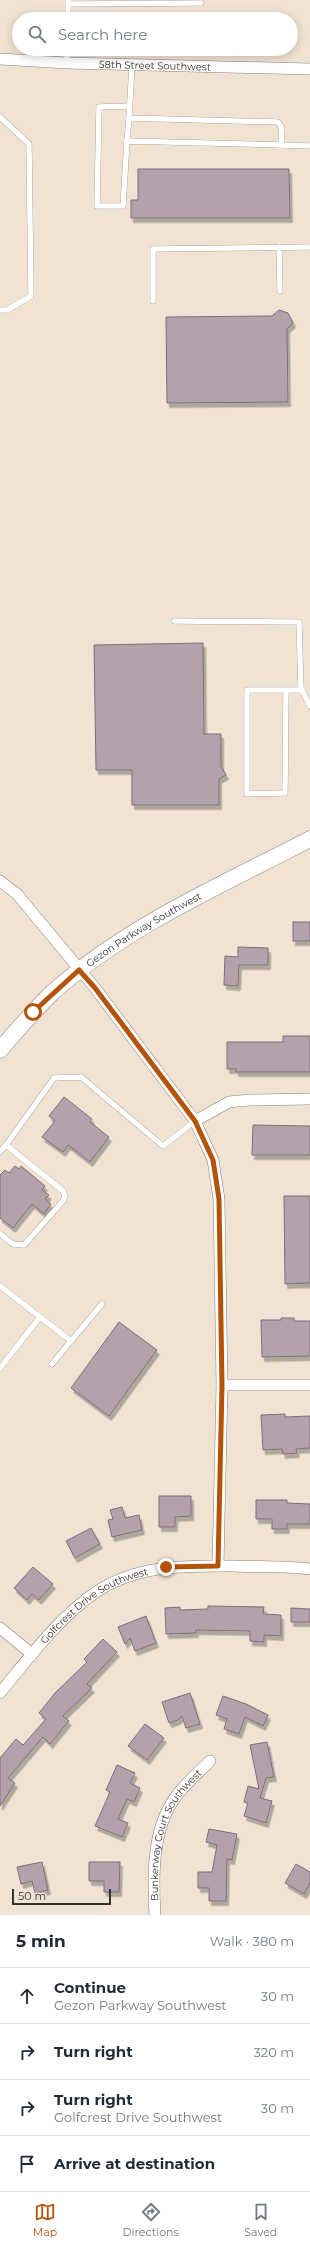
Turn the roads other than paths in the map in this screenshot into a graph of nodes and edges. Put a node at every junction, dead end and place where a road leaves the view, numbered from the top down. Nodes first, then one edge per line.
1 (68, 2) edge
2 (201, 3) dead end
3 (67, 56) edge
4 (0, 59) edge
5 (67, 63) junction
6 (132, 65) junction
7 (310, 69) edge
8 (129, 106) junction
9 (0, 117) edge
10 (129, 118) junction
11 (127, 141) junction
12 (281, 145) junction
13 (310, 146) edge
14 (310, 246) edge
15 (279, 247) junction
16 (280, 291) dead end
17 (154, 301) dead end
18 (0, 310) edge
19 (174, 621) dead end
20 (286, 690) junction
21 (302, 690) junction
22 (310, 706) edge
23 (310, 839) edge
24 (0, 881) edge
25 (79, 970) junction
26 (0, 1050) edge
27 (310, 1099) edge
28 (195, 1121) junction
29 (6, 1145) junction
30 (0, 1152) edge
31 (0, 1234) edge
32 (0, 1286) edge
33 (102, 1304) dead end
34 (40, 1317) junction
35 (71, 1341) junction
36 (52, 1364) dead end
37 (0, 1368) edge
38 (222, 1385) junction
39 (310, 1385) edge
40 (218, 1566) junction
41 (310, 1569) edge
42 (0, 1628) edge
43 (32, 1654) junction
44 (0, 1693) edge
45 (210, 1761) dead end
46 (155, 1915) edge

1 - 2 lane
3 - 5 lane
4 - 5 street, 58th Street Southwest
5 - 6 street, 58th Street Southwest
6 - 7 street, 58th Street Southwest
6 - 8 lane
8 - 10 lane
8 - 11 lane
9 - 18 lane
10 - 11 lane
10 - 12 lane
11 - 12 lane
12 - 13 lane
14 - 15 lane
15 - 16 lane
15 - 17 lane
19 - 21 lane
20 - 20 lane
20 - 21 lane
21 - 22 lane
23 - 25 main road, Gezon Parkway Southwest
24 - 25 street
25 - 26 main road, Gezon Parkway Southwest
25 - 28 street
27 - 28 street
28 - 29 lane
28 - 38 street
29 - 30 lane
29 - 31 lane
32 - 34 lane
33 - 35 lane
34 - 35 lane
34 - 37 lane
35 - 36 lane
38 - 39 street
38 - 40 street
40 - 41 street, Golfcrest Drive Southwest
40 - 43 street, Golfcrest Drive Southwest
42 - 43 street
43 - 44 street, Golfcrest Drive Southwest
45 - 46 street, Bunkerway Court Southwest

